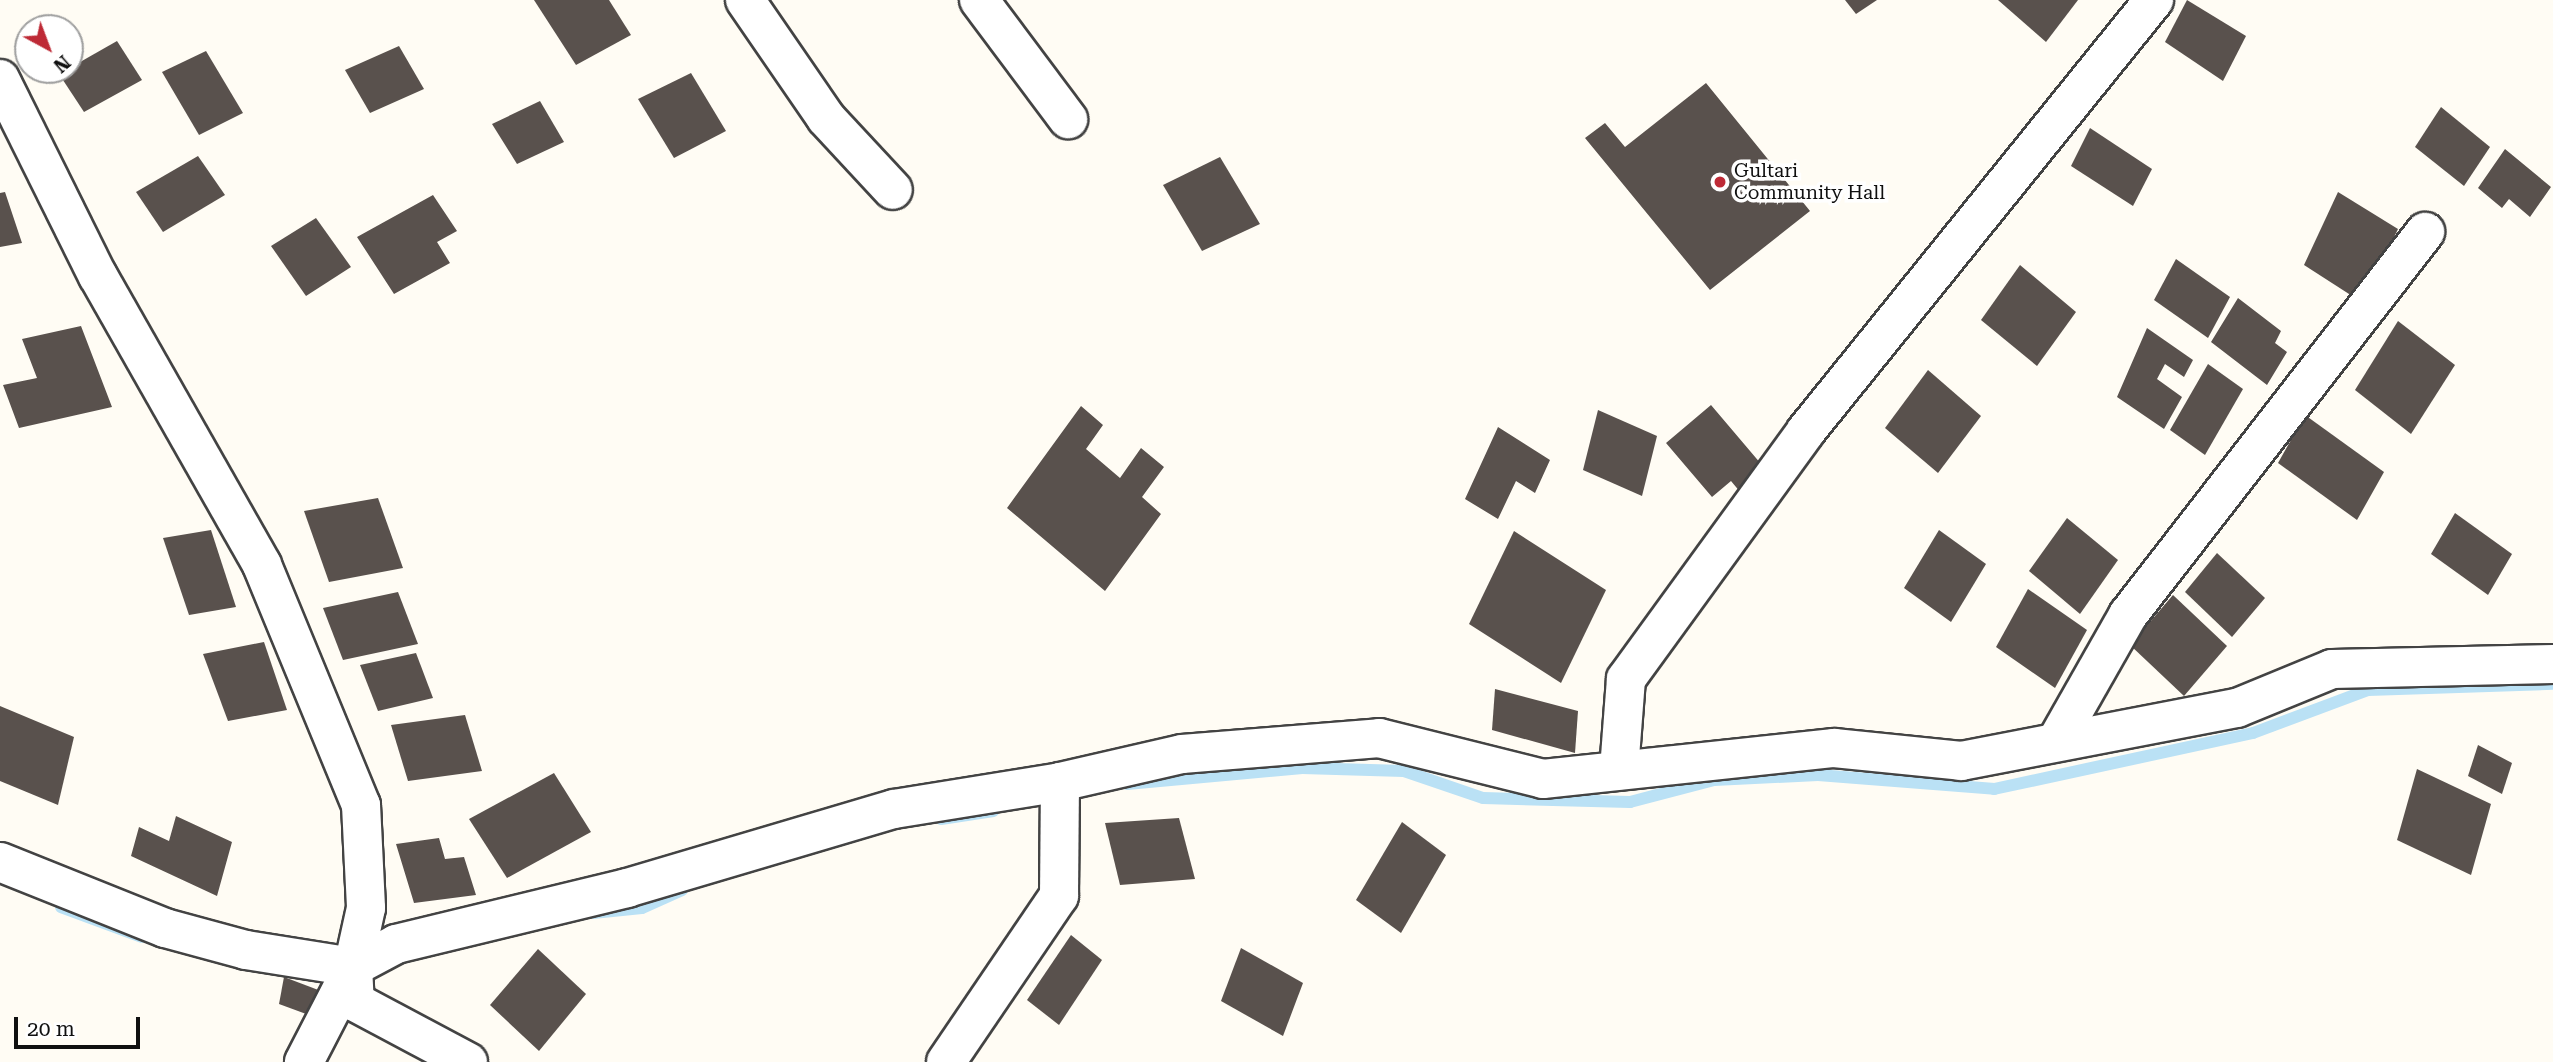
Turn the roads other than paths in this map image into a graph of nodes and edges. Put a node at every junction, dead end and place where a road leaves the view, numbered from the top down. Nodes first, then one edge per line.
1 (746, 0) edge
2 (979, 0) edge
3 (2154, 0) edge
4 (0, 79) edge
5 (1068, 119) dead end
6 (893, 190) dead end
7 (2425, 232) dead end
8 (2553, 664) edge
9 (2057, 740) junction
10 (1619, 771) junction
11 (1060, 782) junction
12 (0, 862) edge
13 (353, 967) junction
14 (304, 1062) edge
15 (468, 1062) edge
16 (946, 1062) edge

1 - 6 street
2 - 5 street
3 - 10 street
4 - 13 street
7 - 9 street
8 - 9 street
9 - 10 street
10 - 11 street
11 - 13 street
11 - 16 street
12 - 13 street
13 - 14 street
13 - 15 street

